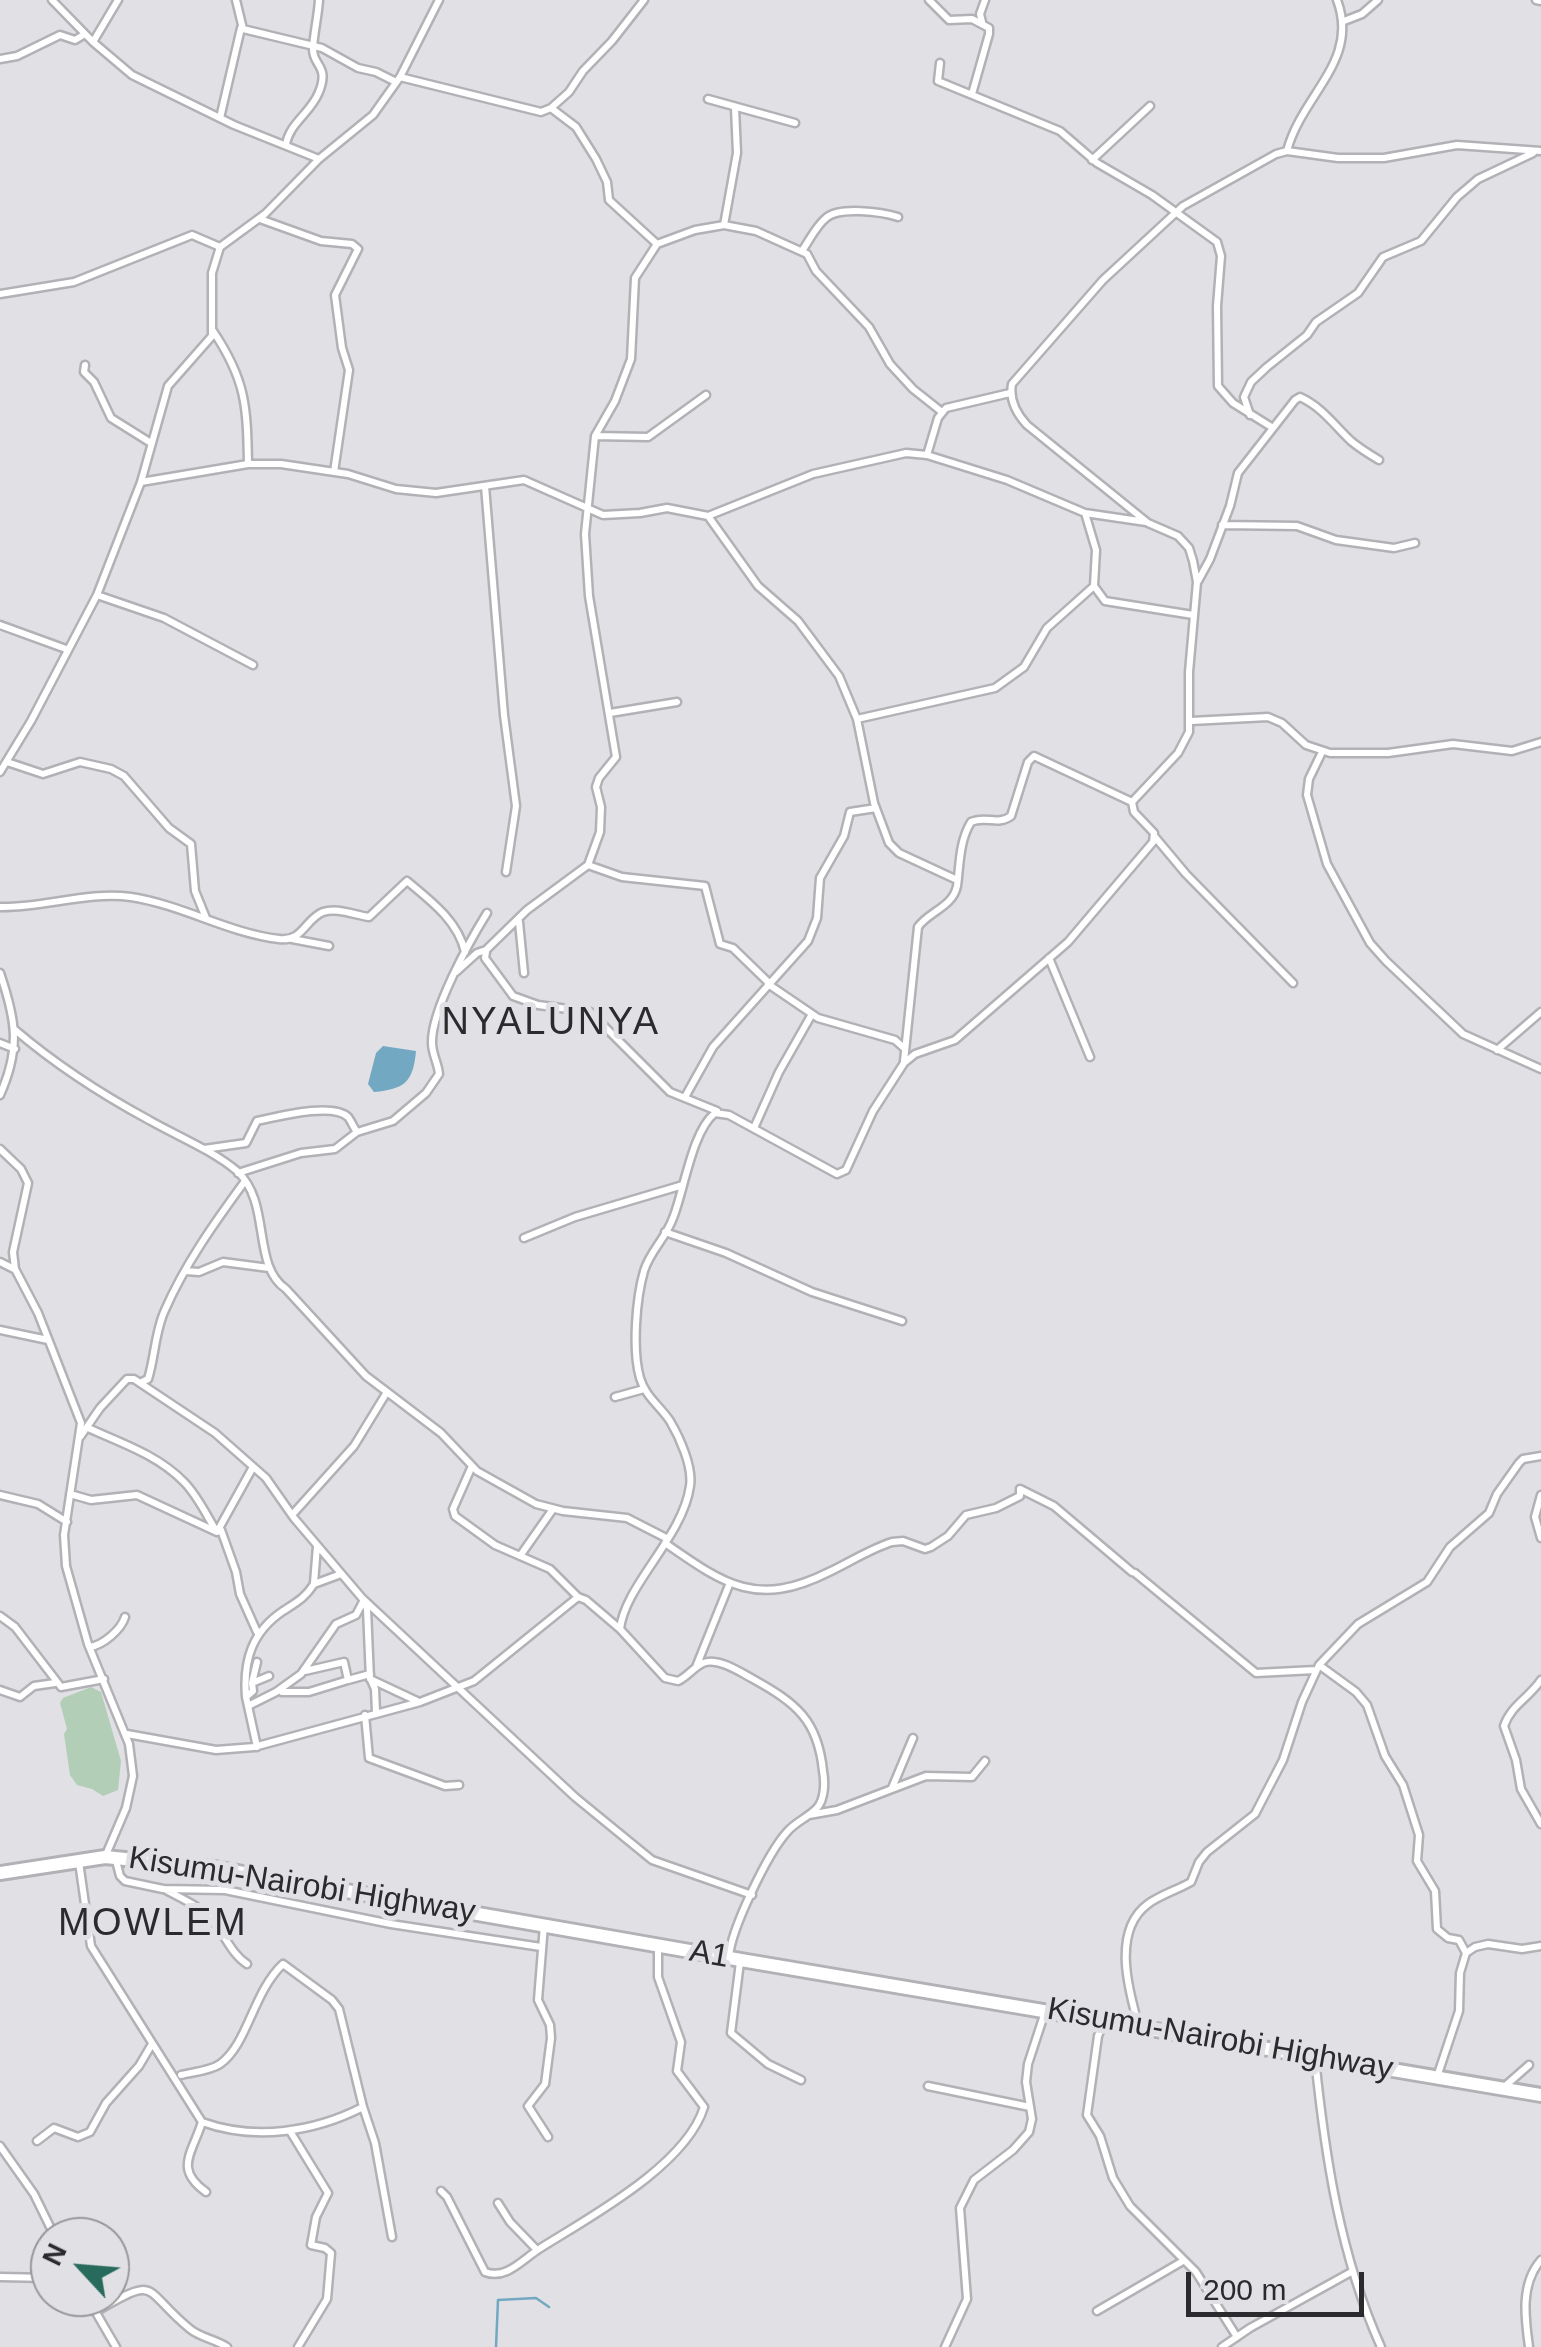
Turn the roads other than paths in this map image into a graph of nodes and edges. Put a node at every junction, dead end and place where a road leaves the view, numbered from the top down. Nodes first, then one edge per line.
1 (52, 0) edge
2 (118, 0) edge
3 (236, 0) edge
4 (319, 0) edge
5 (439, 0) edge
6 (644, 0) edge
7 (929, 0) edge
8 (985, 0) edge
9 (1337, 0) edge
10 (1378, 0) edge
11 (1344, 21) junction
12 (983, 24) junction
13 (241, 27) junction
14 (85, 34) junction
15 (93, 42) junction
16 (314, 46) junction
17 (0, 59) edge
18 (940, 63) dead end
19 (398, 79) junction
20 (972, 94) junction
21 (708, 99) dead end
22 (1150, 106) dead end
23 (552, 108) junction
24 (734, 108) junction
25 (220, 118) junction
26 (794, 123) dead end
27 (286, 145) junction
28 (1287, 151) junction
29 (1538, 152) edge
30 (319, 160) junction
31 (1092, 160) junction
32 (1176, 213) junction
33 (898, 217) dead end
34 (259, 219) junction
35 (724, 224) junction
36 (657, 244) junction
37 (220, 247) junction
38 (802, 252) junction
39 (0, 294) edge
40 (213, 331) junction
41 (85, 365) dead end
42 (1010, 393) junction
43 (706, 395) dead end
44 (942, 412) junction
45 (1251, 416) junction
46 (1273, 428) junction
47 (595, 436) junction
48 (151, 443) junction
49 (927, 455) junction
50 (1378, 460) dead end
51 (248, 464) junction
52 (334, 472) junction
53 (141, 482) junction
54 (486, 486) junction
55 (588, 507) junction
56 (1086, 513) junction
57 (708, 516) junction
58 (1148, 522) junction
59 (1222, 526) junction
60 (1415, 544) dead end
61 (1197, 582) junction
62 (1094, 586) junction
63 (97, 595) junction
64 (1193, 615) junction
65 (0, 625) edge
66 (66, 649) junction
67 (253, 665) dead end
68 (677, 702) dead end
69 (610, 713) junction
70 (856, 719) junction
71 (1191, 722) junction
72 (1541, 742) edge
73 (1322, 752) junction
74 (7, 762) junction
75 (0, 772) edge
76 (1132, 802) junction
77 (876, 808) junction
78 (1155, 838) junction
79 (588, 865) junction
80 (506, 872) dead end
81 (955, 879) junction
82 (0, 908) edge
83 (486, 913) dead end
84 (206, 919) junction
85 (519, 920) junction
86 (291, 938) junction
87 (329, 946) dead end
88 (486, 950) junction
89 (465, 952) junction
90 (1049, 958) junction
91 (0, 972) edge
92 (456, 972) junction
93 (524, 974) dead end
94 (1293, 983) dead end
95 (768, 984) junction
96 (1541, 1012) edge
97 (812, 1014) junction
98 (14, 1029) junction
99 (0, 1043) edge
100 (15, 1049) junction
101 (905, 1049) junction
102 (1497, 1050) junction
103 (1090, 1057) dead end
104 (904, 1063) junction
105 (1541, 1069) edge
106 (0, 1095) edge
107 (686, 1097) junction
108 (718, 1112) junction
109 (754, 1128) junction
110 (356, 1132) junction
111 (0, 1149) edge
112 (201, 1149) junction
113 (238, 1172) junction
114 (245, 1182) junction
115 (684, 1184) junction
116 (665, 1232) junction
117 (524, 1238) dead end
118 (0, 1262) edge
119 (270, 1268) junction
120 (15, 1269) junction
121 (186, 1271) junction
122 (902, 1321) dead end
123 (0, 1330) edge
124 (50, 1340) junction
125 (140, 1383) junction
126 (644, 1389) junction
127 (387, 1392) junction
128 (616, 1398) dead end
129 (88, 1428) junction
130 (80, 1437) junction
131 (1541, 1456) edge
132 (253, 1466) junction
133 (472, 1466) junction
134 (70, 1494) junction
135 (1541, 1494) edge
136 (0, 1495) edge
137 (553, 1509) junction
138 (292, 1515) junction
139 (67, 1522) junction
140 (219, 1531) junction
141 (1541, 1538) edge
142 (667, 1541) junction
143 (317, 1546) junction
144 (520, 1556) junction
145 (341, 1574) junction
146 (314, 1584) junction
147 (729, 1585) junction
148 (578, 1597) junction
149 (364, 1600) junction
150 (0, 1616) edge
151 (125, 1617) dead end
152 (620, 1630) junction
153 (257, 1633) junction
154 (90, 1647) junction
155 (257, 1662) dead end
156 (696, 1668) junction
157 (1317, 1668) junction
158 (302, 1674) junction
159 (268, 1676) dead end
160 (370, 1676) junction
161 (104, 1679) junction
162 (348, 1680) junction
163 (1541, 1680) edge
164 (55, 1683) junction
165 (252, 1683) junction
166 (460, 1687) junction
167 (0, 1690) edge
168 (276, 1692) junction
169 (247, 1701) junction
170 (420, 1702) junction
171 (376, 1712) junction
172 (365, 1714) junction
173 (127, 1734) junction
174 (913, 1738) dead end
175 (258, 1747) junction
176 (985, 1762) dead end
177 (460, 1785) dead end
178 (892, 1790) junction
179 (803, 1817) junction
180 (1541, 1824) edge
181 (110, 1857) junction
182 (79, 1860) junction
183 (0, 1873) edge
184 (163, 1888) junction
185 (752, 1894) junction
186 (544, 1924) junction
187 (658, 1946) junction
188 (1541, 1946) edge
189 (541, 1947) junction
190 (1466, 1954) junction
191 (735, 1959) junction
192 (248, 1964) dead end
193 (900, 1986) joint
194 (1045, 2011) junction
195 (1104, 2020) junction
196 (1139, 2027) junction
197 (152, 2044) junction
198 (1315, 2057) junction
199 (1530, 2065) dead end
200 (181, 2075) dead end
201 (1437, 2077) junction
202 (801, 2080) dead end
203 (928, 2086) dead end
204 (1503, 2088) junction
205 (1541, 2095) edge
206 (1030, 2107) junction
207 (362, 2108) junction
208 (202, 2122) junction
209 (290, 2131) junction
210 (548, 2137) dead end
211 (37, 2141) dead end
212 (0, 2146) edge
213 (442, 2191) dead end
214 (206, 2192) dead end
215 (498, 2203) dead end
216 (45, 2217) edge
217 (392, 2237) dead end
218 (537, 2250) junction
219 (1541, 2260) edge
220 (1184, 2261) junction
221 (1353, 2271) junction
222 (0, 2277) edge
223 (30, 2278) edge
224 (130, 2292) edge
225 (1097, 2311) dead end
226 (99, 2317) edge
227 (1237, 2337) junction
228 (116, 2347) edge
229 (227, 2347) edge
230 (298, 2347) edge
231 (945, 2347) edge
232 (1222, 2347) edge
233 (1381, 2347) edge
234 (1529, 2347) edge

1 - 14 street
2 - 15 street
3 - 13 street
4 - 16 street
5 - 19 street
6 - 23 street
7 - 12 street
8 - 12 street
9 - 11 street
10 - 11 street
11 - 28 street
12 - 20 street
13 - 16 street
13 - 25 street
14 - 15 street
14 - 17 street
15 - 25 street
16 - 19 street
16 - 27 street
18 - 20 street
19 - 23 street
19 - 30 street
20 - 31 street
21 - 24 street
22 - 31 street
23 - 36 street
24 - 26 street
24 - 35 street
25 - 27 street
27 - 30 street
28 - 29 street
28 - 32 street
29 - 45 street
30 - 34 street
31 - 32 street
32 - 42 street
32 - 45 street
33 - 38 street
34 - 37 street
34 - 52 street
35 - 36 street
35 - 38 street
36 - 47 street
37 - 39 street
37 - 40 street
38 - 44 street
40 - 48 street
40 - 51 street
41 - 48 street
42 - 44 street
42 - 58 street
43 - 47 street
44 - 49 street
45 - 46 street
46 - 50 street
46 - 59 street
47 - 55 street
48 - 53 street
49 - 56 street
49 - 57 street
51 - 52 street
51 - 53 street
52 - 54 street
53 - 63 street
54 - 55 street
54 - 80 street
55 - 57 street
55 - 69 street
56 - 58 street
56 - 62 street
57 - 70 street
58 - 61 street
59 - 60 street
59 - 61 street
61 - 64 street
62 - 64 street
62 - 70 street
63 - 66 street
63 - 67 street
64 - 71 street
65 - 66 street
66 - 74 street
68 - 69 street
69 - 79 street
70 - 77 street
71 - 73 street
71 - 76 street
72 - 73 street
73 - 102 street
74 - 75 street
74 - 84 street
76 - 78 street
76 - 81 street
77 - 81 street
77 - 95 street
78 - 90 street
78 - 94 street
79 - 85 street
79 - 95 street
81 - 101 street
82 - 84 street
83 - 89 street
84 - 86 street
85 - 88 street
85 - 93 street
86 - 87 street
86 - 89 street
88 - 92 street
88 - 107 street
89 - 92 street
90 - 103 street
90 - 104 street
91 - 98 street
92 - 110 street
95 - 97 street
95 - 107 street
96 - 102 street
97 - 101 street
97 - 109 street
98 - 100 street
98 - 112 street
99 - 100 street
100 - 106 street
101 - 104 street
102 - 105 street
104 - 109 street
107 - 108 street
108 - 109 street
108 - 115 street
110 - 112 street
110 - 113 street
111 - 120 street
112 - 113 street
113 - 114 street
114 - 119 street
114 - 121 street
115 - 116 street
115 - 117 street
116 - 122 street
116 - 126 street
118 - 120 street
119 - 121 street
119 - 127 street
120 - 124 street
121 - 125 street
123 - 124 street
124 - 130 street
125 - 129 street
125 - 132 street
126 - 128 street
126 - 142 street
127 - 133 street
127 - 138 street
129 - 130 street
129 - 140 street
130 - 134 street
131 - 157 street
132 - 138 street
132 - 140 street
133 - 137 street
133 - 144 street
134 - 139 street
134 - 140 street
135 - 141 street
136 - 139 street
137 - 142 street
137 - 144 street
138 - 143 street
139 - 154 street
140 - 153 street
142 - 147 street
142 - 152 street
143 - 145 street
143 - 146 street
144 - 148 street
145 - 146 street
145 - 149 street
146 - 153 street
147 - 156 street
147 - 157 street
148 - 152 street
148 - 166 street
149 - 158 street
149 - 160 street
149 - 166 street
150 - 164 street
151 - 154 street
152 - 156 street
153 - 169 street
154 - 161 street
155 - 165 street
156 - 179 street
157 - 190 street
157 - 196 street
158 - 162 street
158 - 168 street
159 - 165 street
160 - 162 street
160 - 170 street
160 - 171 street
161 - 164 street
161 - 173 street
162 - 168 street
163 - 180 street
164 - 167 street
165 - 169 street
166 - 170 street
166 - 185 street
168 - 169 street
169 - 175 street
170 - 171 street
171 - 172 street
172 - 175 street
172 - 177 street
173 - 175 street
173 - 181 street
174 - 178 street
176 - 178 street
178 - 179 street
179 - 185 street
181 - 182 highway, Kisumu-Nairobi Highway / A1
181 - 184 street
181 - 186 highway, Kisumu-Nairobi Highway / A1
182 - 183 highway, Kisumu-Nairobi Highway / A1
182 - 197 street
184 - 189 street
184 - 192 street
185 - 191 street
186 - 187 highway, A1 / A1
186 - 189 street
187 - 191 highway, A1 / A1
187 - 218 street
188 - 190 street
189 - 210 street
190 - 201 street
191 - 193 highway, A1 / A1
191 - 202 street
193 - 194 highway, Kisumu-Nairobi Highway / A1
194 - 195 highway, Kisumu-Nairobi Highway / A1
194 - 206 street
195 - 196 highway, Kisumu-Nairobi Highway / A1
195 - 220 street
196 - 198 highway, Kisumu-Nairobi Highway / A1
197 - 208 street
197 - 211 street
198 - 201 highway, Kisumu-Nairobi Highway / A1
198 - 221 street
199 - 204 street
200 - 207 street
201 - 204 highway, Kisumu-Nairobi Highway / A1
203 - 206 street
204 - 205 highway, Kisumu-Nairobi Highway / A1
206 - 231 street
207 - 209 street
207 - 217 street
208 - 209 street
208 - 214 street
209 - 230 street
212 - 216 street
213 - 218 street
215 - 218 street
219 - 234 street
220 - 225 street
220 - 227 street
221 - 227 street
221 - 233 street
222 - 223 street
224 - 229 street
226 - 228 street
227 - 232 street

